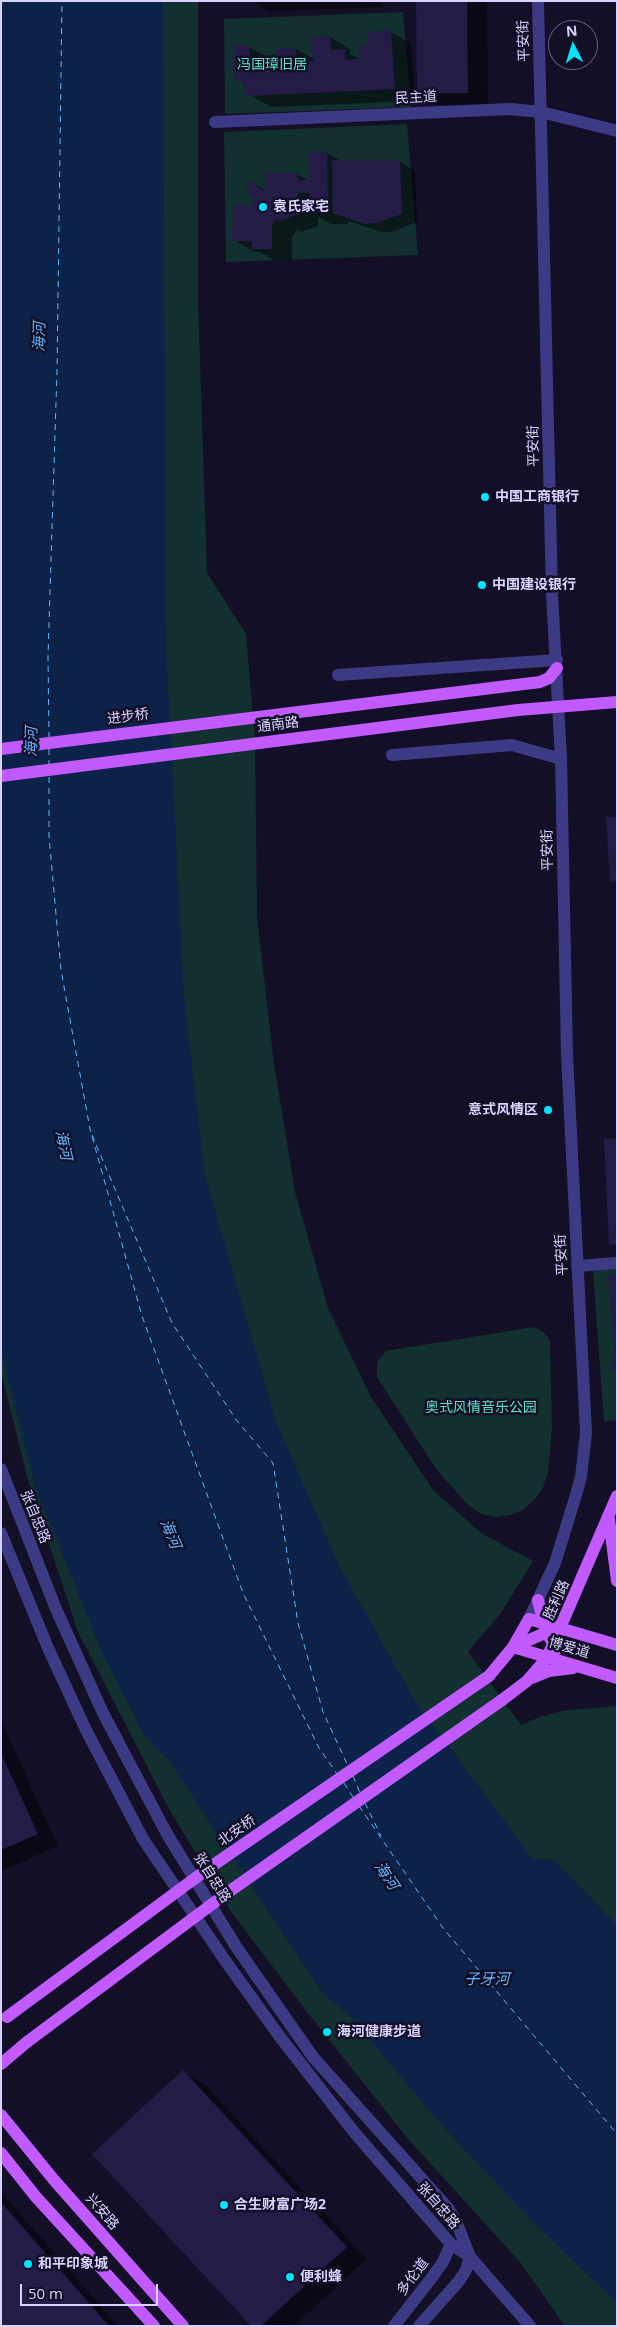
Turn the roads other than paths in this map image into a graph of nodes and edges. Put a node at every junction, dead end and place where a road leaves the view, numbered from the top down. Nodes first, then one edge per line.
1 (538, 1) edge
2 (541, 112) junction
3 (215, 122) dead end
4 (617, 131) edge
5 (557, 664) junction
6 (338, 675) dead end
7 (617, 702) edge
8 (559, 706) junction
9 (260, 715) joint
10 (1, 748) edge
11 (392, 755) dead end
12 (561, 759) junction
13 (1, 776) edge
14 (617, 1263) edge
15 (577, 1266) junction
16 (1, 1470) edge
17 (617, 1496) edge
18 (6, 1500) edge
19 (609, 1517) junction
20 (1, 1533) edge
21 (617, 1581) edge
22 (538, 1600) junction
23 (529, 1619) junction
24 (544, 1627) junction
25 (561, 1628) junction
26 (553, 1644) junction
27 (617, 1644) edge
28 (513, 1647) junction
29 (547, 1658) junction
30 (583, 1668) junction
31 (489, 1676) joint
32 (617, 1678) edge
33 (527, 1681) junction
34 (4, 2019) edge
35 (1, 2064) edge
36 (1, 2115) edge
37 (1, 2153) edge
38 (451, 2244) junction
39 (470, 2257) junction
40 (154, 2326) edge
41 (183, 2326) edge
42 (394, 2326) edge
43 (419, 2326) edge
44 (530, 2326) edge

1 - 2 street, 平安街
2 - 3 street, 民主道
2 - 4 street, 民主道
2 - 5 street, 平安街
5 - 6 street
5 - 8 street, 平安街
5 - 9 main road, 通南路
7 - 8 main road, 通南路
8 - 12 street, 平安街
8 - 13 main road, 通南路
9 - 10 main road, 进步桥
11 - 12 street
12 - 15 street, 平安街
14 - 15 street
15 - 22 street, 平安街
16 - 18 street, 张自忠路
17 - 19 main road, 胜利路
18 - 39 street, 张自忠路
19 - 21 main road
19 - 25 main road, 胜利路
20 - 38 street, 张自忠路
22 - 23 street, 平安街
22 - 24 main road
23 - 24 main road, 博爱道
23 - 28 main road, 平安街
24 - 25 main road, 博爱道
24 - 26 main road
24 - 28 main road
25 - 26 main road, 胜利路
25 - 27 main road, 博爱道
26 - 29 main road, 胜利路
26 - 30 main road
28 - 29 main road, 博爱道
28 - 31 main road, 平安街
29 - 30 main road, 博爱道
29 - 33 main road, 胜利路
30 - 32 main road, 博爱道
30 - 33 main road
31 - 34 main road, 北安桥, bridge
33 - 35 main road, 胜利路, bridge
36 - 41 main road, 兴安路
37 - 40 main road
38 - 39 street, 张自忠路
38 - 42 street, 多伦道
39 - 43 street
39 - 44 street, 张自忠路

